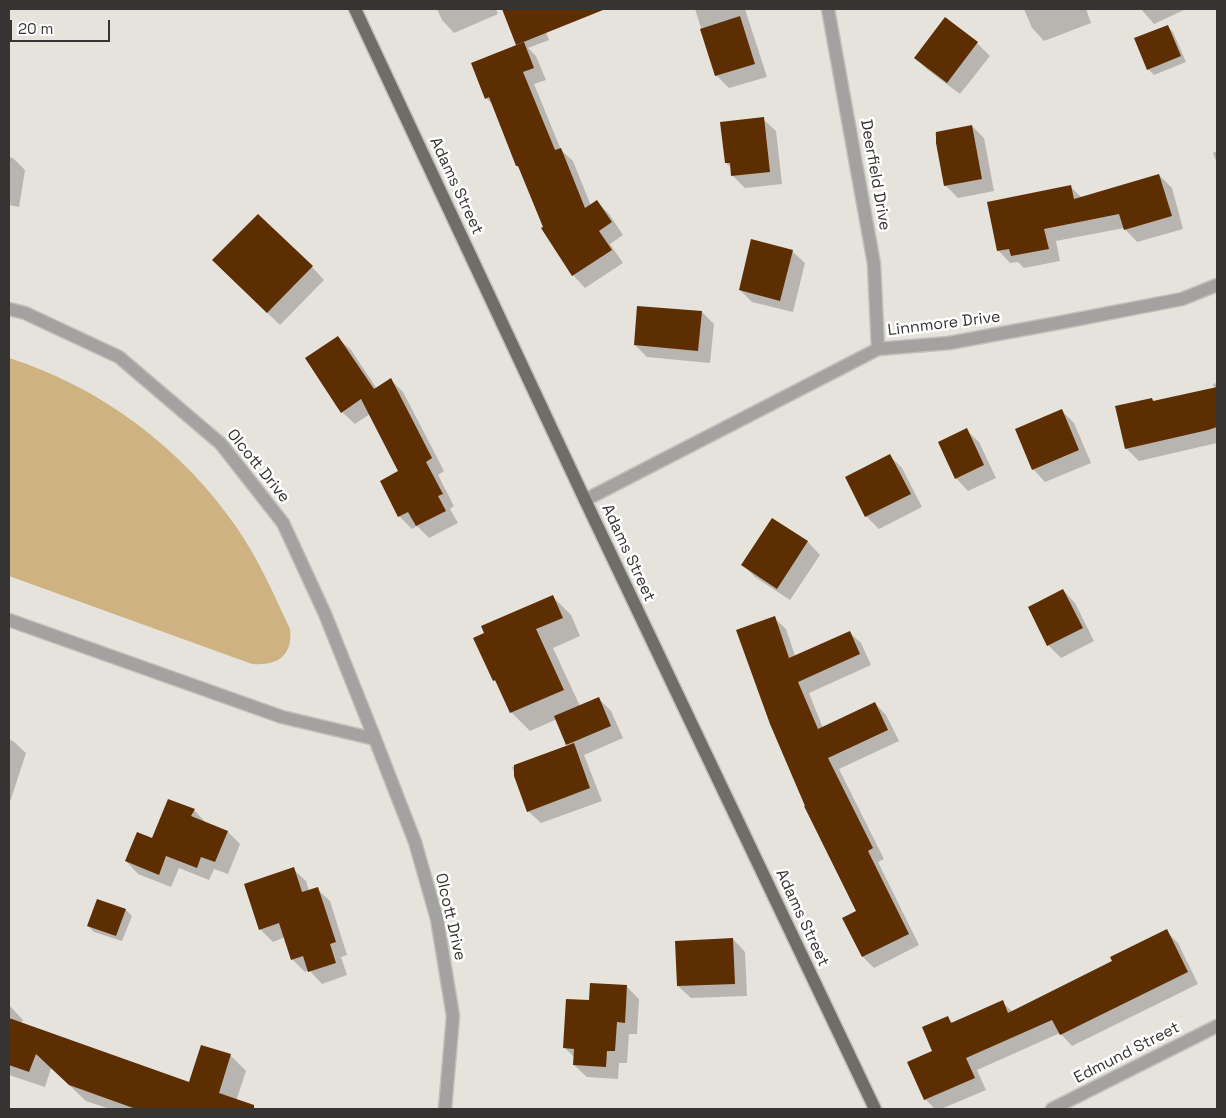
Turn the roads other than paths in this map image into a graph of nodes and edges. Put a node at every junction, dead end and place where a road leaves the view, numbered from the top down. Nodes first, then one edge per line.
1 (355, 9) edge
2 (828, 9) edge
3 (1217, 285) edge
4 (9, 309) edge
5 (878, 349) junction
6 (585, 500) junction
7 (9, 620) edge
8 (376, 740) junction
9 (1217, 1026) edge
10 (445, 1109) edge
11 (874, 1109) edge
12 (1052, 1109) edge

1 - 6 main road, Adams Street
2 - 5 street, Deerfield Drive
3 - 5 street, Linnmore Drive
4 - 8 street, Olcott Drive
5 - 6 street, Linnmore Drive
6 - 11 main road, Adams Street
7 - 8 street
8 - 10 street, Olcott Drive
9 - 12 street, Edmund Street

